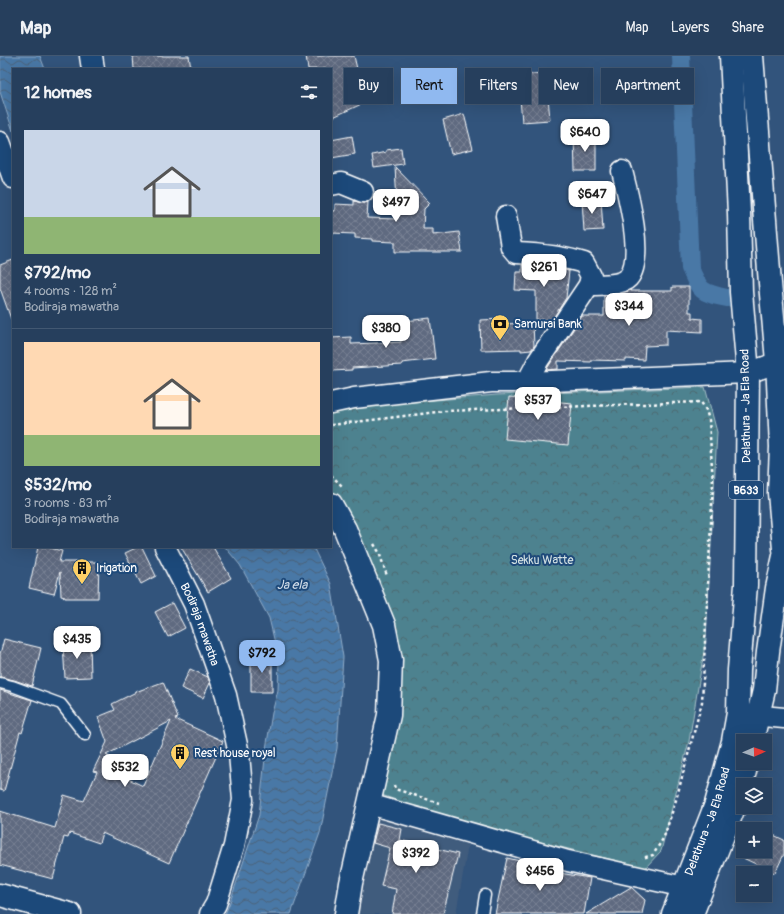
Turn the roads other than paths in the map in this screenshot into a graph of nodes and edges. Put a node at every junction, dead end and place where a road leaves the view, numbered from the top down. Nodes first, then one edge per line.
1 (91, 56) edge
2 (731, 56) edge
3 (752, 56) edge
4 (93, 68) edge
5 (0, 142) edge
6 (622, 171) dead end
7 (12, 175) edge
8 (332, 185) edge
9 (363, 192) dead end
10 (506, 216) dead end
11 (589, 285) junction
12 (781, 361) edge
13 (748, 373) junction
14 (527, 382) junction
15 (332, 403) edge
16 (338, 497) edge
17 (166, 548) edge
18 (784, 549) edge
19 (784, 556) edge
20 (0, 683) edge
21 (748, 714) junction
22 (784, 718) edge
23 (85, 734) dead end
24 (751, 734) edge
25 (745, 770) edge
26 (369, 804) junction
27 (684, 887) junction
28 (0, 895) edge
29 (485, 895) dead end
30 (70, 914) edge
31 (210, 914) edge
32 (346, 914) edge
33 (482, 914) edge
34 (673, 914) edge
35 (692, 914) edge

1 - 4 main road
2 - 13 main road, Delathura - Ja Ela Road / B633
3 - 12 main road, B633
5 - 7 street
6 - 11 street
8 - 9 street
10 - 11 street
11 - 14 street
12 - 13 street
12 - 18 main road, B633
13 - 14 street
13 - 21 main road, Delathura - Ja Ela Road / B633
14 - 15 street
16 - 26 main road
17 - 31 street, Bodiraja mawatha
19 - 21 main road, Delathura - Ja Ela Road / B633
20 - 23 lane
21 - 22 street
21 - 24 main road, Delathura - Ja Ela Road / B633
21 - 27 main road, Delathura - Ja Ela Road / B633
25 - 35 main road, Delathura - Ja Ela Road
26 - 27 street
26 - 32 main road
27 - 34 main road, Delathura - Ja Ela Road / B633
28 - 30 main road
29 - 33 lane

